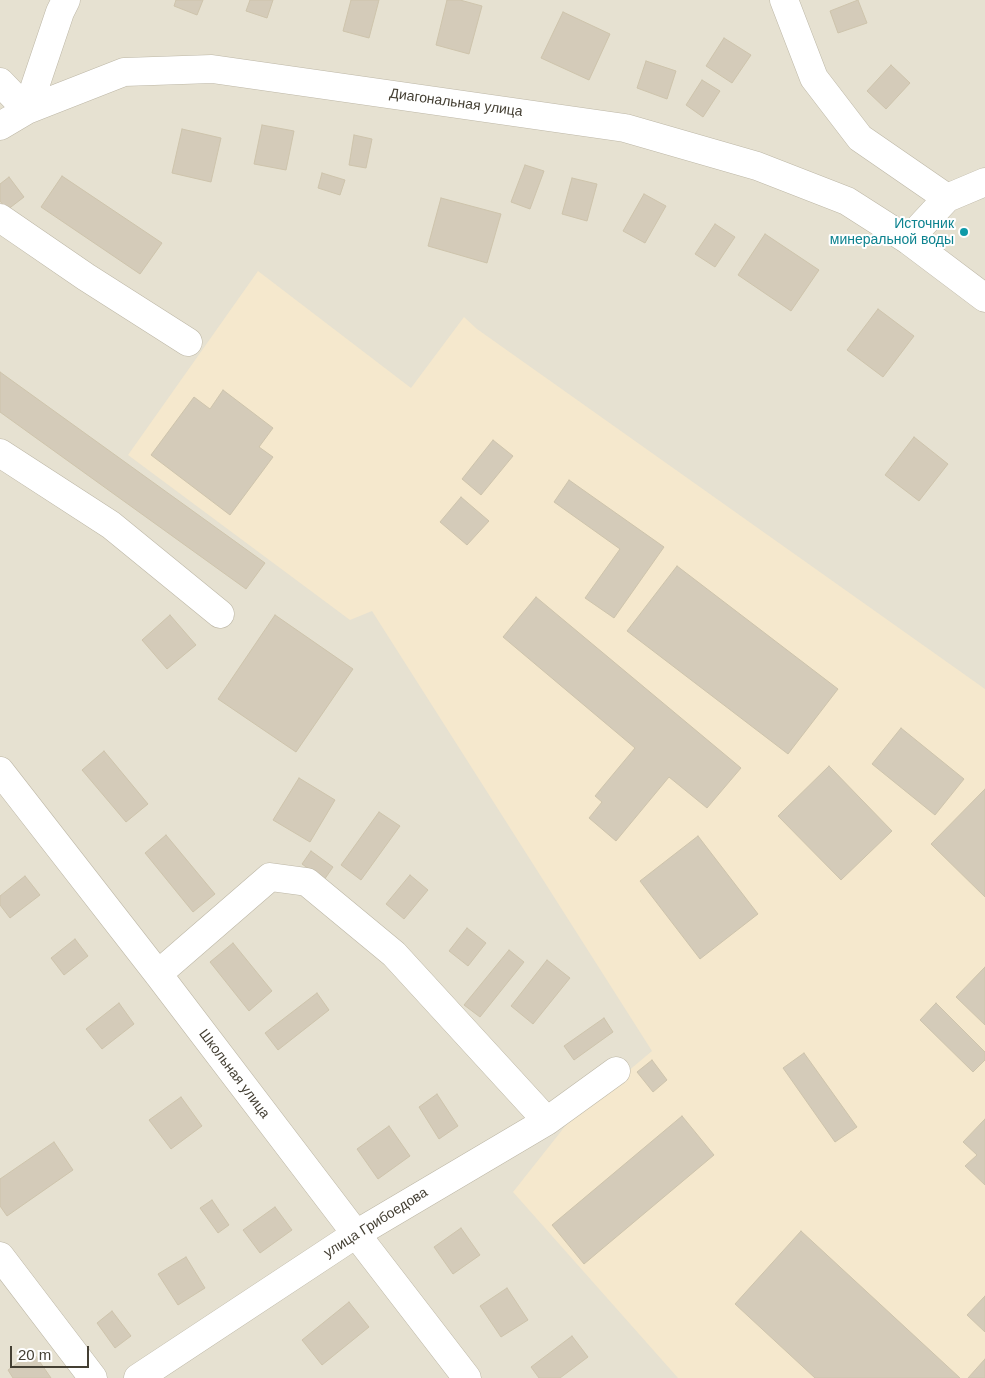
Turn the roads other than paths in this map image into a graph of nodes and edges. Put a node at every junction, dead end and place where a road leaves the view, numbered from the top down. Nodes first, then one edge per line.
1 (66, 0) edge
2 (784, 0) edge
3 (0, 82) edge
4 (27, 110) junction
5 (0, 126) edge
6 (985, 182) edge
7 (947, 198) junction
8 (0, 218) edge
9 (908, 240) junction
10 (985, 298) edge
11 (188, 342) dead end
12 (0, 453) edge
13 (220, 614) dead end
14 (0, 771) edge
15 (158, 974) junction
16 (616, 1071) dead end
17 (547, 1121) junction
18 (356, 1234) junction
19 (0, 1256) edge
20 (93, 1378) edge
21 (138, 1378) edge
22 (467, 1378) edge

1 - 4 street
2 - 7 street
3 - 4 street
4 - 5 street, Диагональная улица
4 - 9 street, Диагональная улица
6 - 7 street
7 - 9 street
8 - 11 street
9 - 10 street, Диагональная улица
12 - 13 street
14 - 15 street, Школьная улица
15 - 17 street
15 - 18 street, Школьная улица
16 - 17 street, улица Грибоедова
17 - 18 street, улица Грибоедова
18 - 21 street, улица Грибоедова
18 - 22 street, Школьная улица
19 - 20 street

